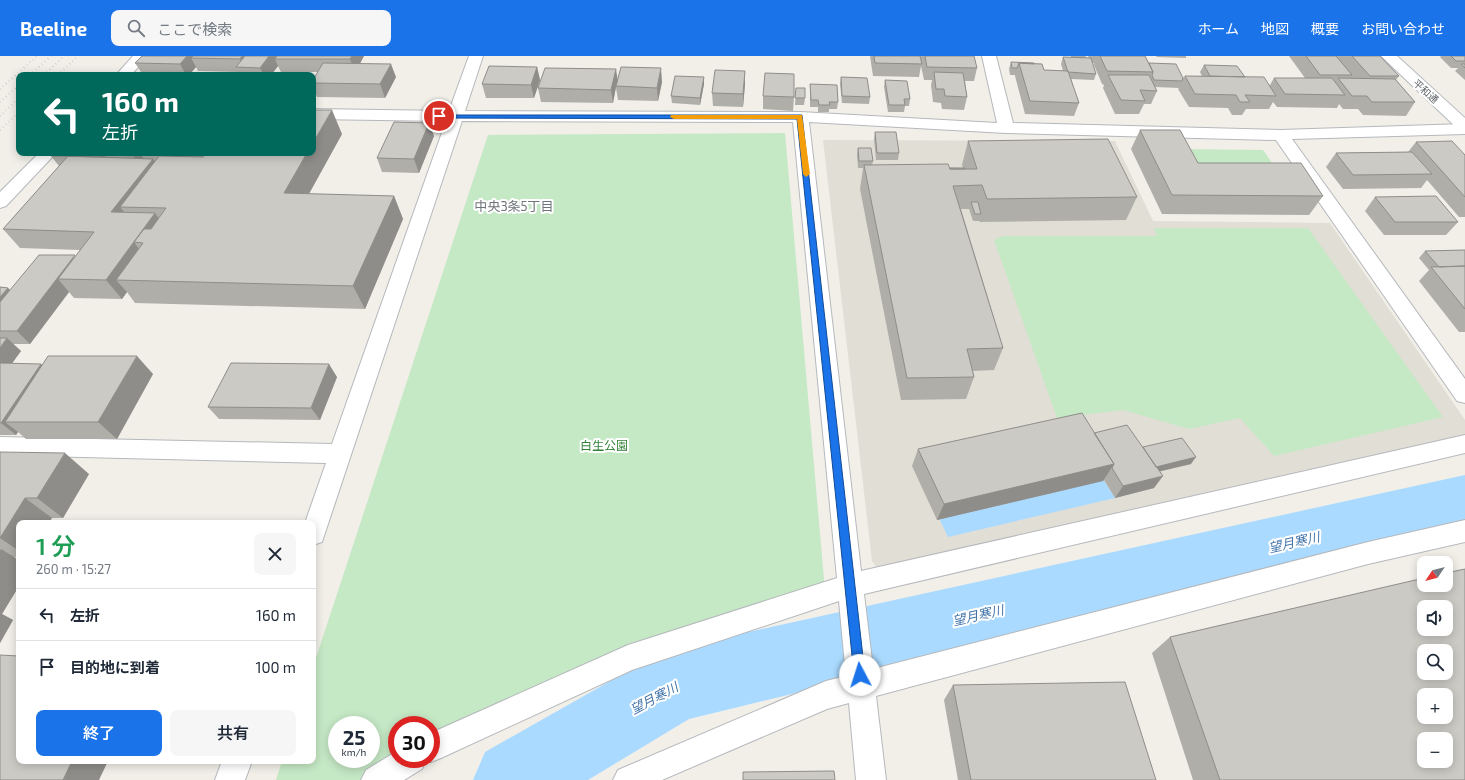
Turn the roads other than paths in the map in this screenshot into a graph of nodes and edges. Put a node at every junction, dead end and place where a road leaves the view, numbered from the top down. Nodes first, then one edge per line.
1 (141, 56) edge
2 (476, 56) edge
3 (989, 56) edge
4 (1388, 56) edge
5 (126, 72) edge
6 (316, 114) edge
7 (454, 116) junction
8 (800, 117) junction
9 (1006, 128) junction
10 (1465, 128) edge
11 (1281, 135) junction
12 (45, 156) edge
13 (0, 202) edge
14 (1465, 395) edge
15 (1465, 444) edge
16 (0, 446) edge
17 (340, 454) junction
18 (316, 525) edge
19 (1465, 531) edge
20 (852, 595) junction
21 (860, 675) junction
22 (440, 744) edge
23 (236, 764) edge
24 (397, 768) edge
25 (230, 780) edge
26 (376, 780) edge
27 (628, 780) edge
28 (871, 780) edge

1 - 5 street
2 - 7 street
3 - 9 street
4 - 10 street, 平和通
6 - 7 street
7 - 8 street
7 - 17 street
8 - 9 street
8 - 20 street
9 - 11 street
10 - 11 street
11 - 14 street
12 - 13 street
15 - 20 street
16 - 17 street
17 - 18 street
19 - 21 street
20 - 21 street
20 - 22 street
21 - 27 street
21 - 28 street
23 - 25 street
24 - 26 street

